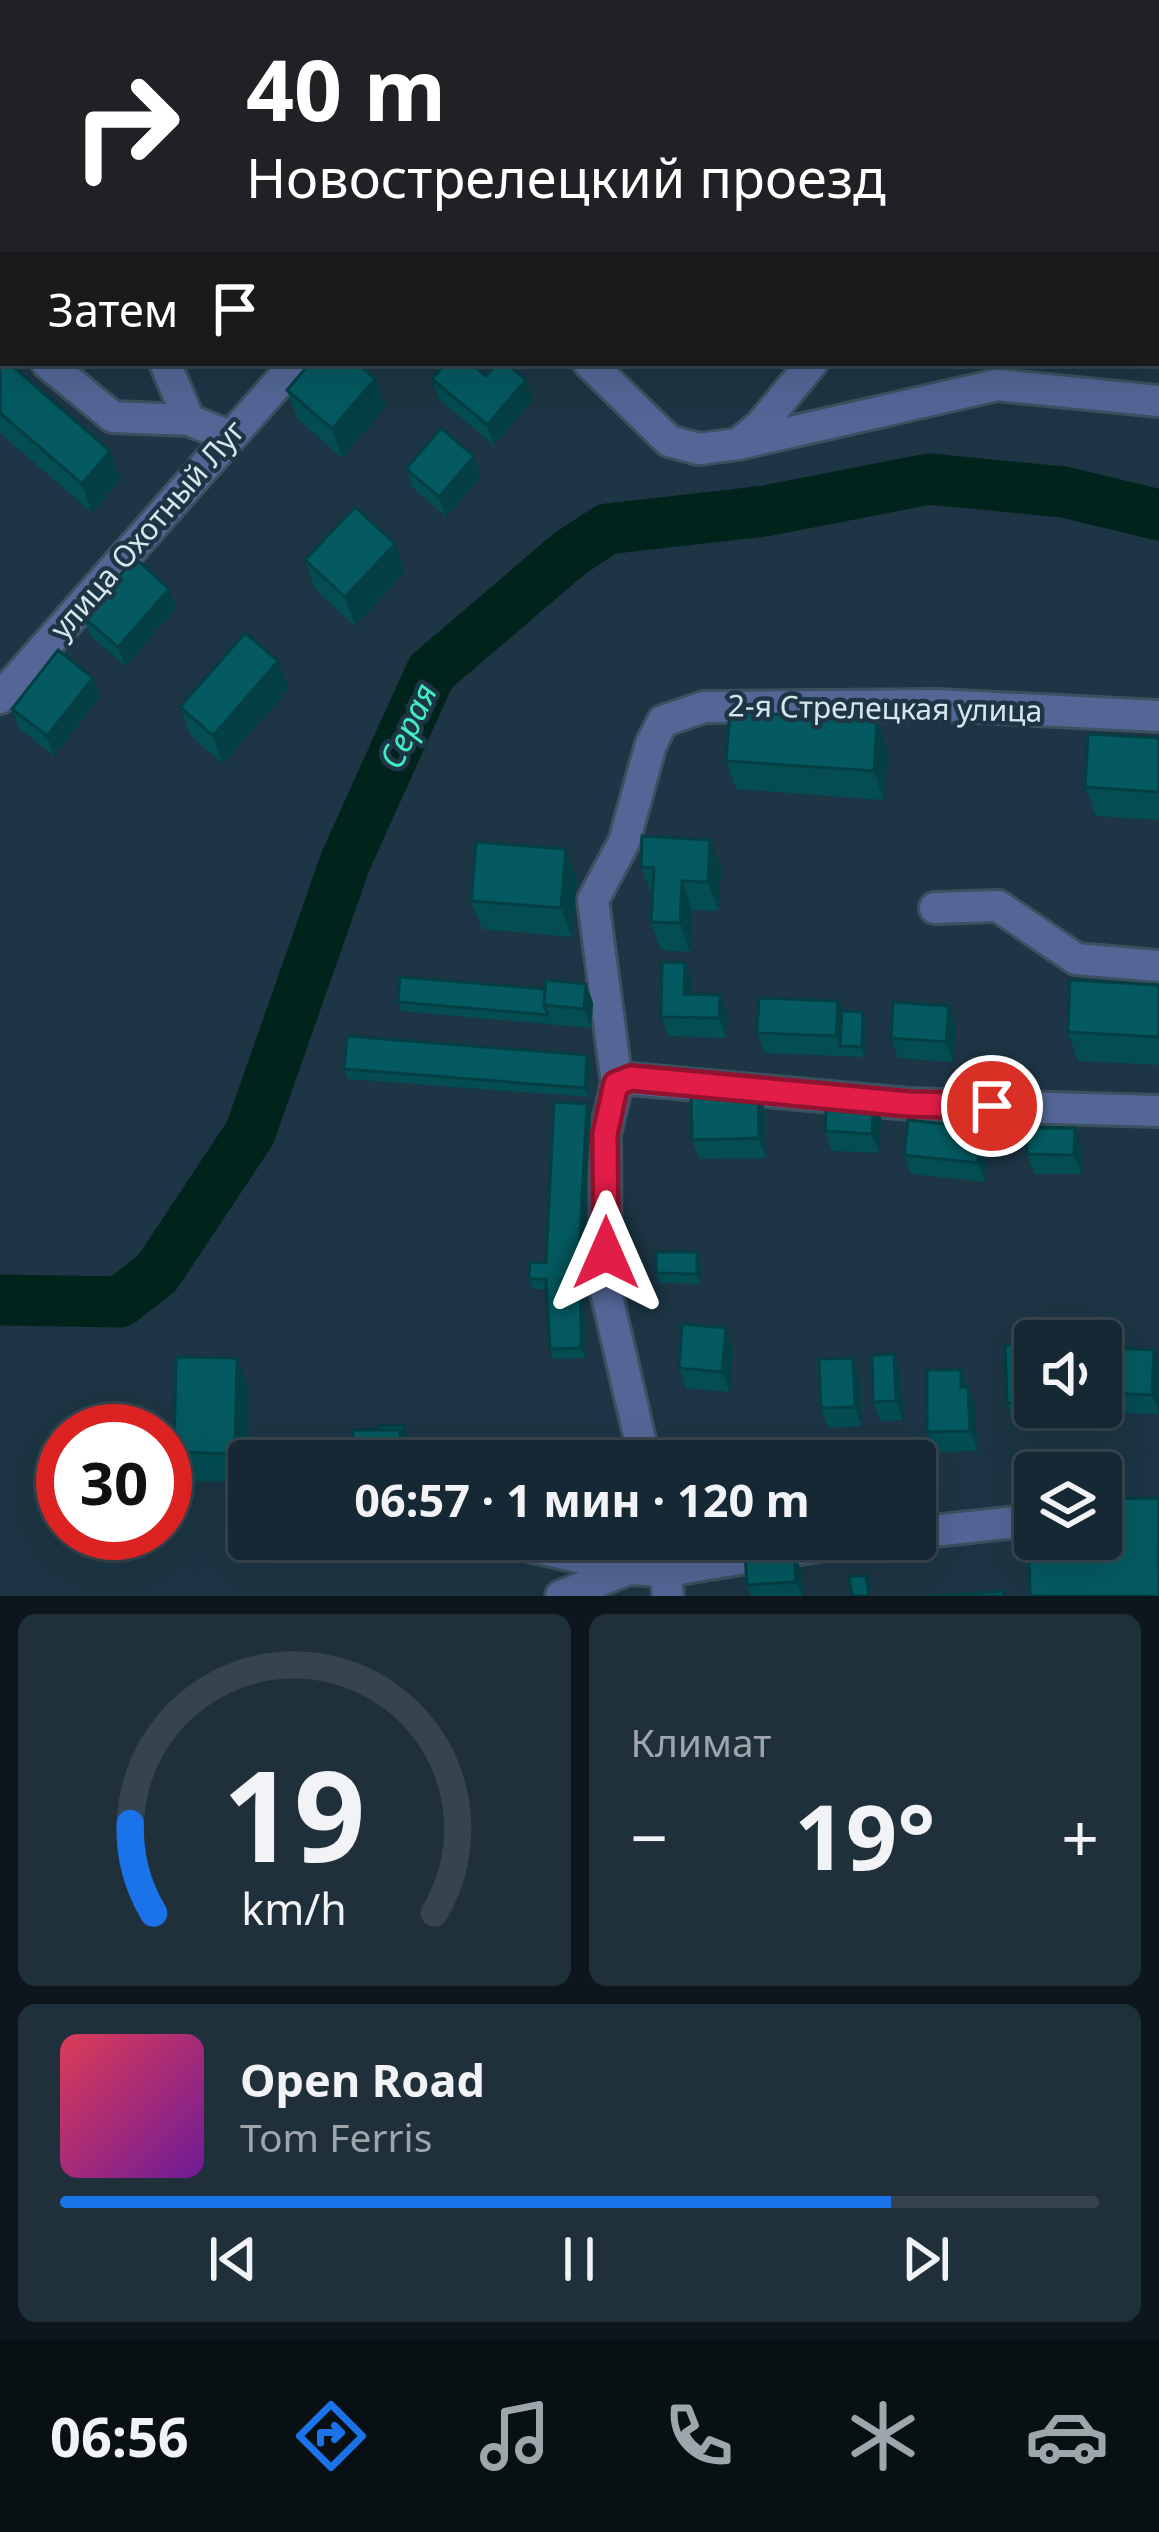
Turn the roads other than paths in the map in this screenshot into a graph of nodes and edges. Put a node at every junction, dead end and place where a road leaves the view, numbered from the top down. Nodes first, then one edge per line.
1 (51, 366) edge
2 (167, 366) edge
3 (293, 366) edge
4 (592, 366) edge
5 (810, 366) edge
6 (1159, 401) edge
7 (189, 420) junction
8 (231, 437) junction
9 (738, 444) junction
10 (0, 698) edge
11 (1159, 716) edge
12 (935, 908) dead end
13 (1159, 965) edge
14 (616, 1084) junction
15 (1159, 1111) edge
16 (640, 1440) edge
17 (1014, 1522) edge
18 (936, 1531) edge
19 (590, 1560) edge
20 (768, 1560) edge
21 (629, 1569) junction
22 (668, 1583) edge
23 (561, 1596) edge

1 - 7 street
2 - 7 street
3 - 8 street, улица Охотный Луг
4 - 9 street
5 - 9 street
6 - 9 street
7 - 8 street
8 - 10 street, улица Охотный Луг
11 - 14 street, 2-я Стрелецкая улица
12 - 13 street
14 - 15 street
14 - 16 street
17 - 18 street
19 - 21 street
20 - 22 street
21 - 22 street
21 - 23 street

